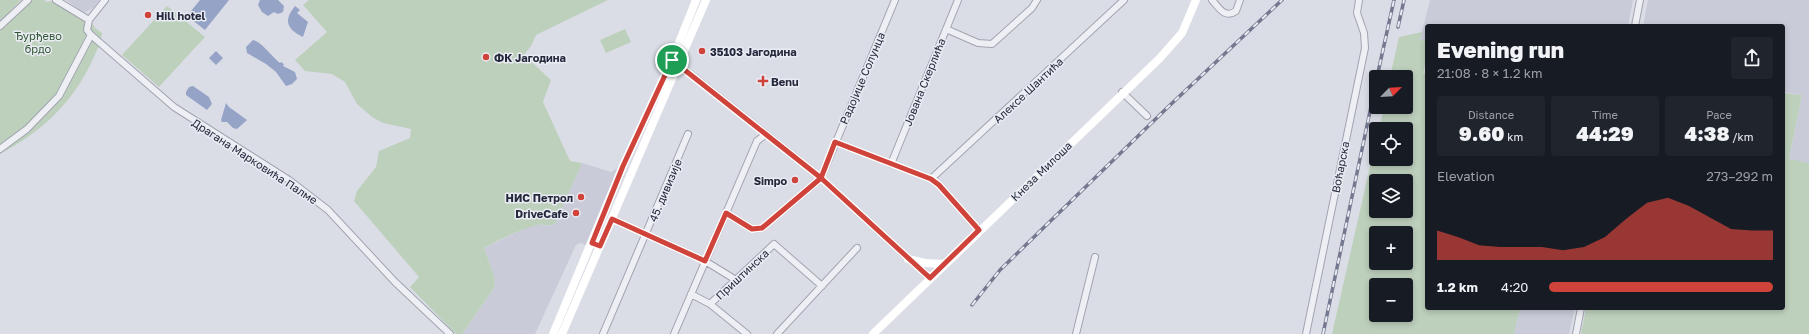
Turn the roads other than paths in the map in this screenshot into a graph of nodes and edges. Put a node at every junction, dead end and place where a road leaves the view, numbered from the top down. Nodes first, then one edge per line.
1 (28, 0) edge
2 (56, 0) edge
3 (105, 0) edge
4 (895, 0) edge
5 (958, 0) edge
6 (1037, 0) edge
7 (1124, 0) edge
8 (1195, 0) edge
9 (1212, 0) edge
10 (1240, 0) edge
11 (1359, 0) edge
12 (1640, 0) edge
13 (693, 1) edge
14 (705, 4) edge
15 (88, 20) junction
16 (1635, 24) edge
17 (0, 26) edge
18 (946, 29) junction
19 (91, 35) junction
20 (675, 62) junction
21 (1122, 92) junction
22 (1147, 116) dead end
23 (688, 134) dead end
24 (765, 135) junction
25 (835, 142) junction
26 (0, 149) edge
27 (891, 164) junction
28 (821, 178) junction
29 (931, 179) junction
30 (726, 213) junction
31 (612, 219) junction
32 (979, 230) junction
33 (646, 235) junction
34 (596, 244) junction
35 (857, 248) dead end
36 (1095, 257) dead end
37 (908, 258) junction
38 (705, 261) junction
39 (944, 264) junction
40 (930, 278) junction
41 (736, 280) junction
42 (822, 286) junction
43 (691, 294) junction
44 (710, 304) junction
45 (1581, 310) edge
46 (450, 334) edge
47 (553, 334) edge
48 (562, 334) edge
49 (604, 334) edge
50 (674, 334) edge
51 (747, 334) edge
52 (777, 334) edge
53 (873, 334) edge
54 (1076, 334) edge
55 (1306, 334) edge
56 (1576, 334) edge

1 - 17 street
2 - 15 street
3 - 15 street
4 - 25 street, Радојице Солунца
5 - 18 street, Јована Скерлића
6 - 18 street
7 - 29 street, Алексе Шантића
8 - 21 street, Кнеза Милоша
9 - 10 street
11 - 55 street, Воћарска
12 - 16 street
13 - 14 street
13 - 20 street
14 - 20 street
15 - 19 street
18 - 27 street, Јована Скерлића
19 - 26 street
19 - 46 street, Драгана Марковића Палме
20 - 24 street
20 - 31 street
20 - 34 street
21 - 22 street
21 - 32 street, Кнеза Милоша
23 - 33 street, 45. дивизије
24 - 28 street
24 - 30 street
25 - 27 street
25 - 28 street, Радојице Солунца
27 - 29 street
28 - 30 street
28 - 37 street
29 - 32 street
30 - 38 street
31 - 33 street
31 - 34 street
32 - 39 street, Кнеза Милоша
33 - 38 street
33 - 49 street, 45. дивизије
34 - 47 street
34 - 48 street
35 - 42 street
36 - 54 street
37 - 39 street
37 - 40 street
38 - 41 street
38 - 43 street
39 - 40 street, Кнеза Милоша
40 - 53 street, Кнеза Милоша
41 - 42 street, Приштинска
41 - 44 street, Приштинска
42 - 52 street
43 - 44 street
43 - 50 street
44 - 51 street
45 - 56 street

